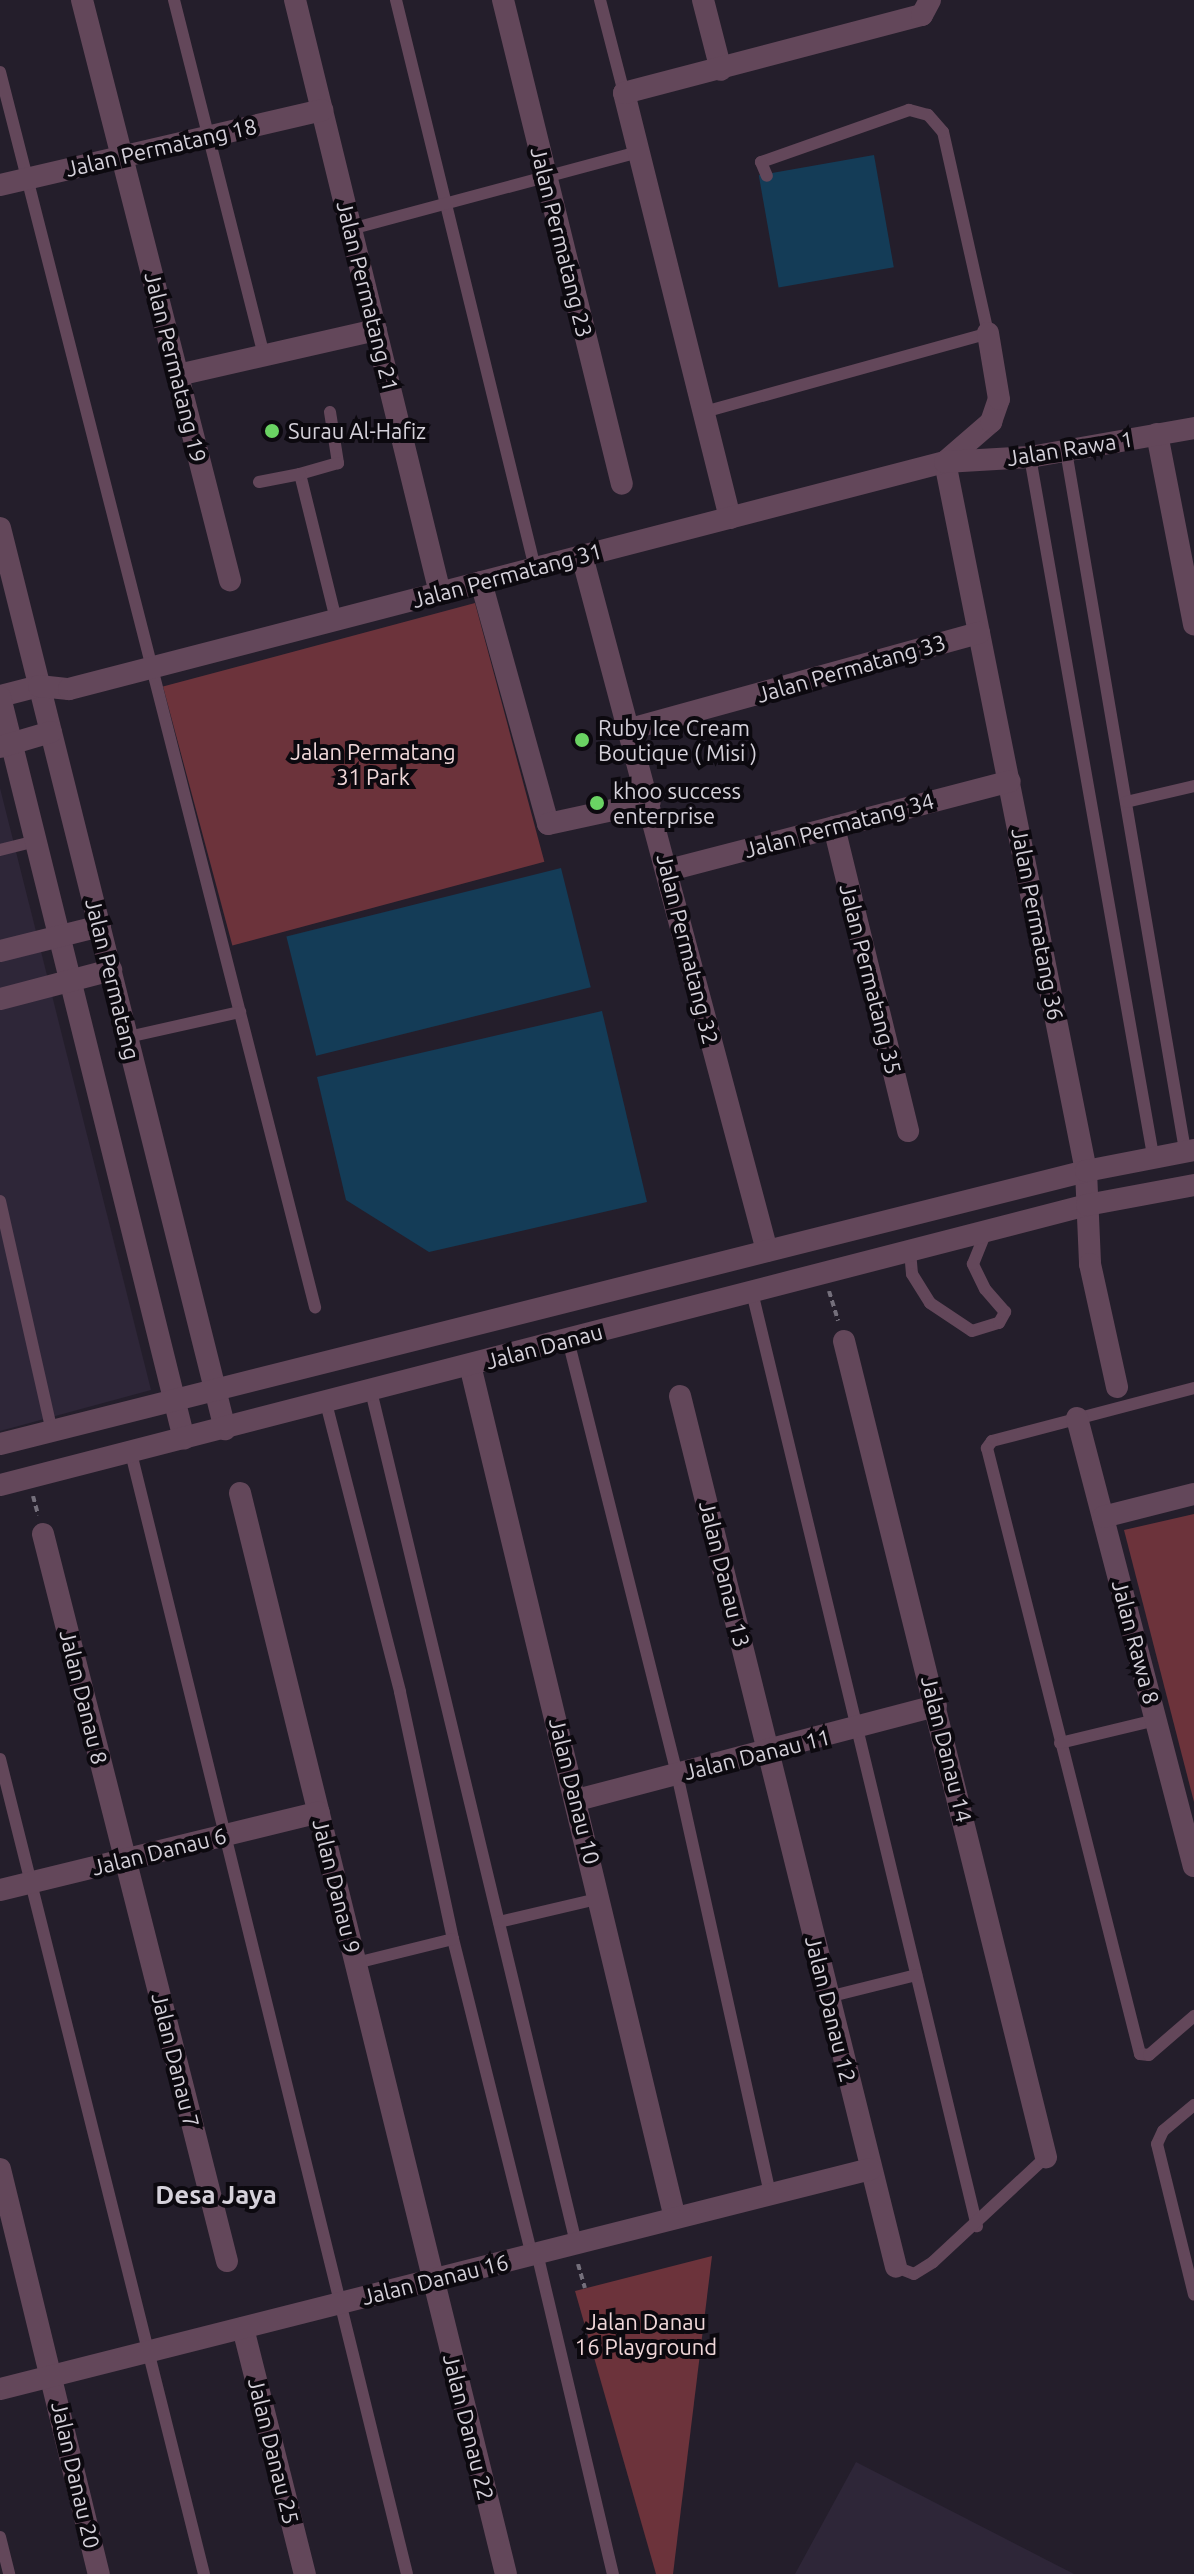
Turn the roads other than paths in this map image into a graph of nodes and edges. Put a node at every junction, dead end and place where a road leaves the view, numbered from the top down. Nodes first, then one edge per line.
1 (82, 0) edge
2 (174, 0) edge
3 (295, 0) edge
4 (396, 0) edge
5 (503, 0) edge
6 (600, 0) edge
7 (703, 0) edge
8 (930, 0) edge
9 (721, 70) junction
10 (0, 72) edge
11 (624, 93) junction
12 (322, 110) junction
13 (206, 135) junction
14 (639, 152) junction
15 (122, 155) junction
16 (546, 176) junction
17 (767, 176) dead end
18 (27, 178) junction
19 (0, 185) edge
20 (447, 203) junction
21 (351, 229) junction
22 (376, 330) junction
23 (988, 333) junction
24 (263, 353) junction
25 (178, 375) junction
26 (330, 412) dead end
27 (704, 412) junction
28 (1194, 428) edge
29 (1157, 434) junction
30 (1066, 451) junction
31 (1030, 457) junction
32 (945, 462) junction
33 (300, 474) junction
34 (259, 482) dead end
35 (622, 484) dead end
36 (730, 518) junction
37 (0, 528) edge
38 (1185, 532) edge
39 (582, 556) junction
40 (535, 568) junction
41 (230, 580) dead end
42 (481, 582) junction
43 (440, 593) junction
44 (336, 620) junction
45 (1194, 624) edge
46 (979, 633) junction
47 (148, 668) junction
48 (39, 686) junction
49 (69, 689) junction
50 (0, 696) edge
51 (630, 729) junction
52 (51, 732) junction
53 (6, 745) edge
54 (1010, 781) junction
55 (1194, 786) edge
56 (650, 802) junction
57 (1126, 802) junction
58 (834, 827) junction
59 (36, 841) junction
60 (0, 850) edge
61 (669, 870) junction
62 (100, 926) junction
63 (59, 936) junction
64 (0, 951) edge
65 (111, 970) junction
66 (71, 981) junction
67 (0, 999) edge
68 (240, 1012) junction
69 (128, 1037) junction
70 (908, 1131) dead end
71 (1190, 1150) edge
72 (1153, 1155) junction
73 (1086, 1171) junction
74 (1194, 1185) edge
75 (0, 1201) edge
76 (1087, 1205) junction
77 (986, 1231) junction
78 (767, 1251) junction
79 (910, 1251) junction
80 (752, 1292) junction
81 (315, 1307) dead end
82 (568, 1340) junction
83 (844, 1341) road end
84 (470, 1365) junction
85 (1117, 1387) dead end
86 (1194, 1388) edge
87 (215, 1390) junction
88 (371, 1391) junction
89 (680, 1396) dead end
90 (175, 1400) junction
91 (326, 1403) junction
92 (1077, 1418) junction
93 (225, 1429) junction
94 (52, 1431) junction
95 (184, 1439) junction
96 (0, 1444) edge
97 (131, 1453) junction
98 (0, 1485) edge
99 (240, 1493) dead end
100 (1194, 1494) edge
101 (1103, 1517) junction
102 (43, 1534) road end
103 (936, 1706) junction
104 (1156, 1720) junction
105 (858, 1728) junction
106 (1060, 1743) junction
107 (769, 1751) junction
108 (0, 1759) edge
109 (677, 1774) junction
110 (577, 1800) junction
111 (319, 1812) junction
112 (222, 1836) junction
113 (125, 1860) junction
114 (1194, 1866) edge
115 (29, 1883) junction
116 (0, 1890) edge
117 (602, 1897) junction
118 (499, 1922) junction
119 (453, 1939) junction
120 (356, 1963) junction
121 (916, 1975) junction
122 (828, 1997) junction
123 (1194, 2016) edge
124 (1194, 2105) edge
125 (1046, 2157) joint
126 (0, 2169) edge
127 (871, 2169) junction
128 (770, 2194) junction
129 (675, 2218) junction
130 (977, 2226) junction
131 (576, 2243) junction
132 (534, 2254) junction
133 (227, 2261) dead end
134 (896, 2267) joint
135 (433, 2280) junction
136 (1194, 2295) edge
137 (339, 2303) junction
138 (243, 2328) junction
139 (149, 2351) junction
140 (52, 2376) junction
141 (0, 2389) edge
142 (0, 2537) edge
143 (9, 2574) edge
144 (99, 2574) edge
145 (204, 2574) edge
146 (305, 2574) edge
147 (407, 2574) edge
148 (506, 2574) edge
149 (613, 2574) edge

1 - 15 street, Jalan Permatang 19
2 - 13 lane
3 - 12 street, Jalan Permatang 21
4 - 20 lane
5 - 16 street, Jalan Permatang 23
6 - 11 lane
7 - 9 street
8 - 9 street
9 - 11 street
10 - 18 lane
11 - 14 street
12 - 13 street, Jalan Permatang 18
12 - 21 street, Jalan Permatang 21
13 - 15 street, Jalan Permatang 18
13 - 24 lane
14 - 16 lane
14 - 27 street
15 - 18 street, Jalan Permatang 18
15 - 25 street, Jalan Permatang 19
16 - 20 lane
16 - 35 street, Jalan Permatang 23
17 - 23 lane
18 - 19 street, Jalan Permatang 18
18 - 47 lane
20 - 21 lane
20 - 40 lane
21 - 22 street, Jalan Permatang 21
22 - 24 street
22 - 43 street, Jalan Permatang 21
23 - 27 lane
23 - 32 street
24 - 25 street
25 - 41 street, Jalan Permatang 19
26 - 33 lane
27 - 36 street
28 - 29 street, Jalan Rawa 1
29 - 30 street, Jalan Rawa 1
29 - 38 street
30 - 31 street, Jalan Rawa 1
30 - 57 lane
31 - 32 street, Jalan Rawa 1
31 - 72 lane
32 - 36 street, Jalan Permatang 31
32 - 46 street, Jalan Permatang 36
33 - 34 lane
33 - 44 lane
36 - 39 street, Jalan Permatang 31
37 - 48 street, Jalan Permatang
38 - 45 street
39 - 40 street, Jalan Permatang 31
39 - 51 street, Jalan Permatang 32
40 - 42 street, Jalan Permatang 31
42 - 43 street, Jalan Permatang 31
42 - 56 street
43 - 44 street, Jalan Permatang 31
44 - 47 street, Jalan Permatang 31
46 - 51 street, Jalan Permatang 33
46 - 54 street, Jalan Permatang 36
47 - 49 street, Jalan Permatang 31
47 - 68 lane
48 - 49 street
48 - 50 street
48 - 52 street, Jalan Permatang
49 - 52 street
50 - 53 street, Jalan Permatang
51 - 56 street, Jalan Permatang 32
52 - 53 street
52 - 62 street, Jalan Permatang
53 - 59 street, Jalan Permatang
54 - 58 street, Jalan Permatang 34
54 - 73 street, Jalan Permatang 36
55 - 57 lane
56 - 61 street, Jalan Permatang 32
57 - 71 lane
58 - 61 street, Jalan Permatang 34
58 - 70 street, Jalan Permatang 35
59 - 60 lane
59 - 63 street, Jalan Permatang
61 - 78 street, Jalan Permatang 32
62 - 63 street
62 - 65 street, Jalan Permatang
63 - 64 street
63 - 66 street, Jalan Permatang
65 - 66 street
65 - 69 street, Jalan Permatang
66 - 67 street
66 - 90 street, Jalan Permatang
68 - 69 lane
68 - 81 lane
69 - 87 street, Jalan Permatang
71 - 72 street, Jalan Danau
72 - 73 street, Jalan Danau
73 - 76 street, Jalan Permatang 36
73 - 78 street, Jalan Danau
74 - 76 street, Jalan Danau
75 - 94 lane
76 - 77 street, Jalan Danau
76 - 85 street, Jalan Permatang 36
77 - 79 street, Jalan Danau
77 - 79 lane
78 - 87 street, Jalan Danau
79 - 80 street, Jalan Danau
80 - 82 street, Jalan Danau
80 - 105 lane
82 - 84 street, Jalan Danau
82 - 109 lane
83 - 103 street, Jalan Danau 14
84 - 88 street, Jalan Danau
84 - 110 street, Jalan Danau 10
86 - 92 lane
87 - 90 street, Jalan Danau
87 - 93 street, Jalan Permatang
88 - 91 street, Jalan Danau
88 - 118 lane
89 - 107 street, Jalan Danau 13
90 - 94 street, Jalan Danau
90 - 95 street, Jalan Permatang
91 - 93 street, Jalan Danau
91 - 119 lane
92 - 101 street, Jalan Rawa 8
92 - 106 lane
93 - 95 street, Jalan Danau
94 - 96 street, Jalan Danau
95 - 97 street, Jalan Danau
97 - 98 street, Jalan Danau
97 - 112 lane
99 - 111 street, Jalan Danau 9
100 - 101 street
101 - 104 street, Jalan Rawa 8
102 - 113 street, Jalan Danau 8
103 - 105 street, Jalan Danau 11
103 - 125 street, Jalan Danau 14
104 - 106 lane
104 - 114 street, Jalan Rawa 8
105 - 107 street, Jalan Danau 11
105 - 121 lane
106 - 123 lane
107 - 109 street, Jalan Danau 11
107 - 122 street, Jalan Danau 12
108 - 115 lane
109 - 110 street, Jalan Danau 11
109 - 128 lane
110 - 117 street, Jalan Danau 10
111 - 112 street, Jalan Danau 6
111 - 120 street, Jalan Danau 9
112 - 113 street, Jalan Danau 6
112 - 137 lane
113 - 115 street, Jalan Danau 6
113 - 133 street, Jalan Danau 7
115 - 116 street, Jalan Danau 6
115 - 139 lane
117 - 118 lane
117 - 129 street, Jalan Danau 10
118 - 131 lane
119 - 120 lane
119 - 132 lane
120 - 135 street, Jalan Danau 9
121 - 122 lane
121 - 130 lane
122 - 127 street, Jalan Danau 12
124 - 136 lane
125 - 130 lane
126 - 140 street, Jalan Danau 20
127 - 128 street, Jalan Danau 16
127 - 134 street, Jalan Danau 12
128 - 129 street, Jalan Danau 16
129 - 131 street, Jalan Danau 16
130 - 134 lane
131 - 132 street, Jalan Danau 16
132 - 135 street, Jalan Danau 16
132 - 149 lane
135 - 137 street, Jalan Danau 16
135 - 148 street, Jalan Danau 22
137 - 138 street, Jalan Danau 16
137 - 147 lane
138 - 139 street, Jalan Danau 16
138 - 146 street, Jalan Danau 25
139 - 140 street, Jalan Danau 16
139 - 145 lane
140 - 141 street, Jalan Danau 16
140 - 144 street, Jalan Danau 20
142 - 143 lane

